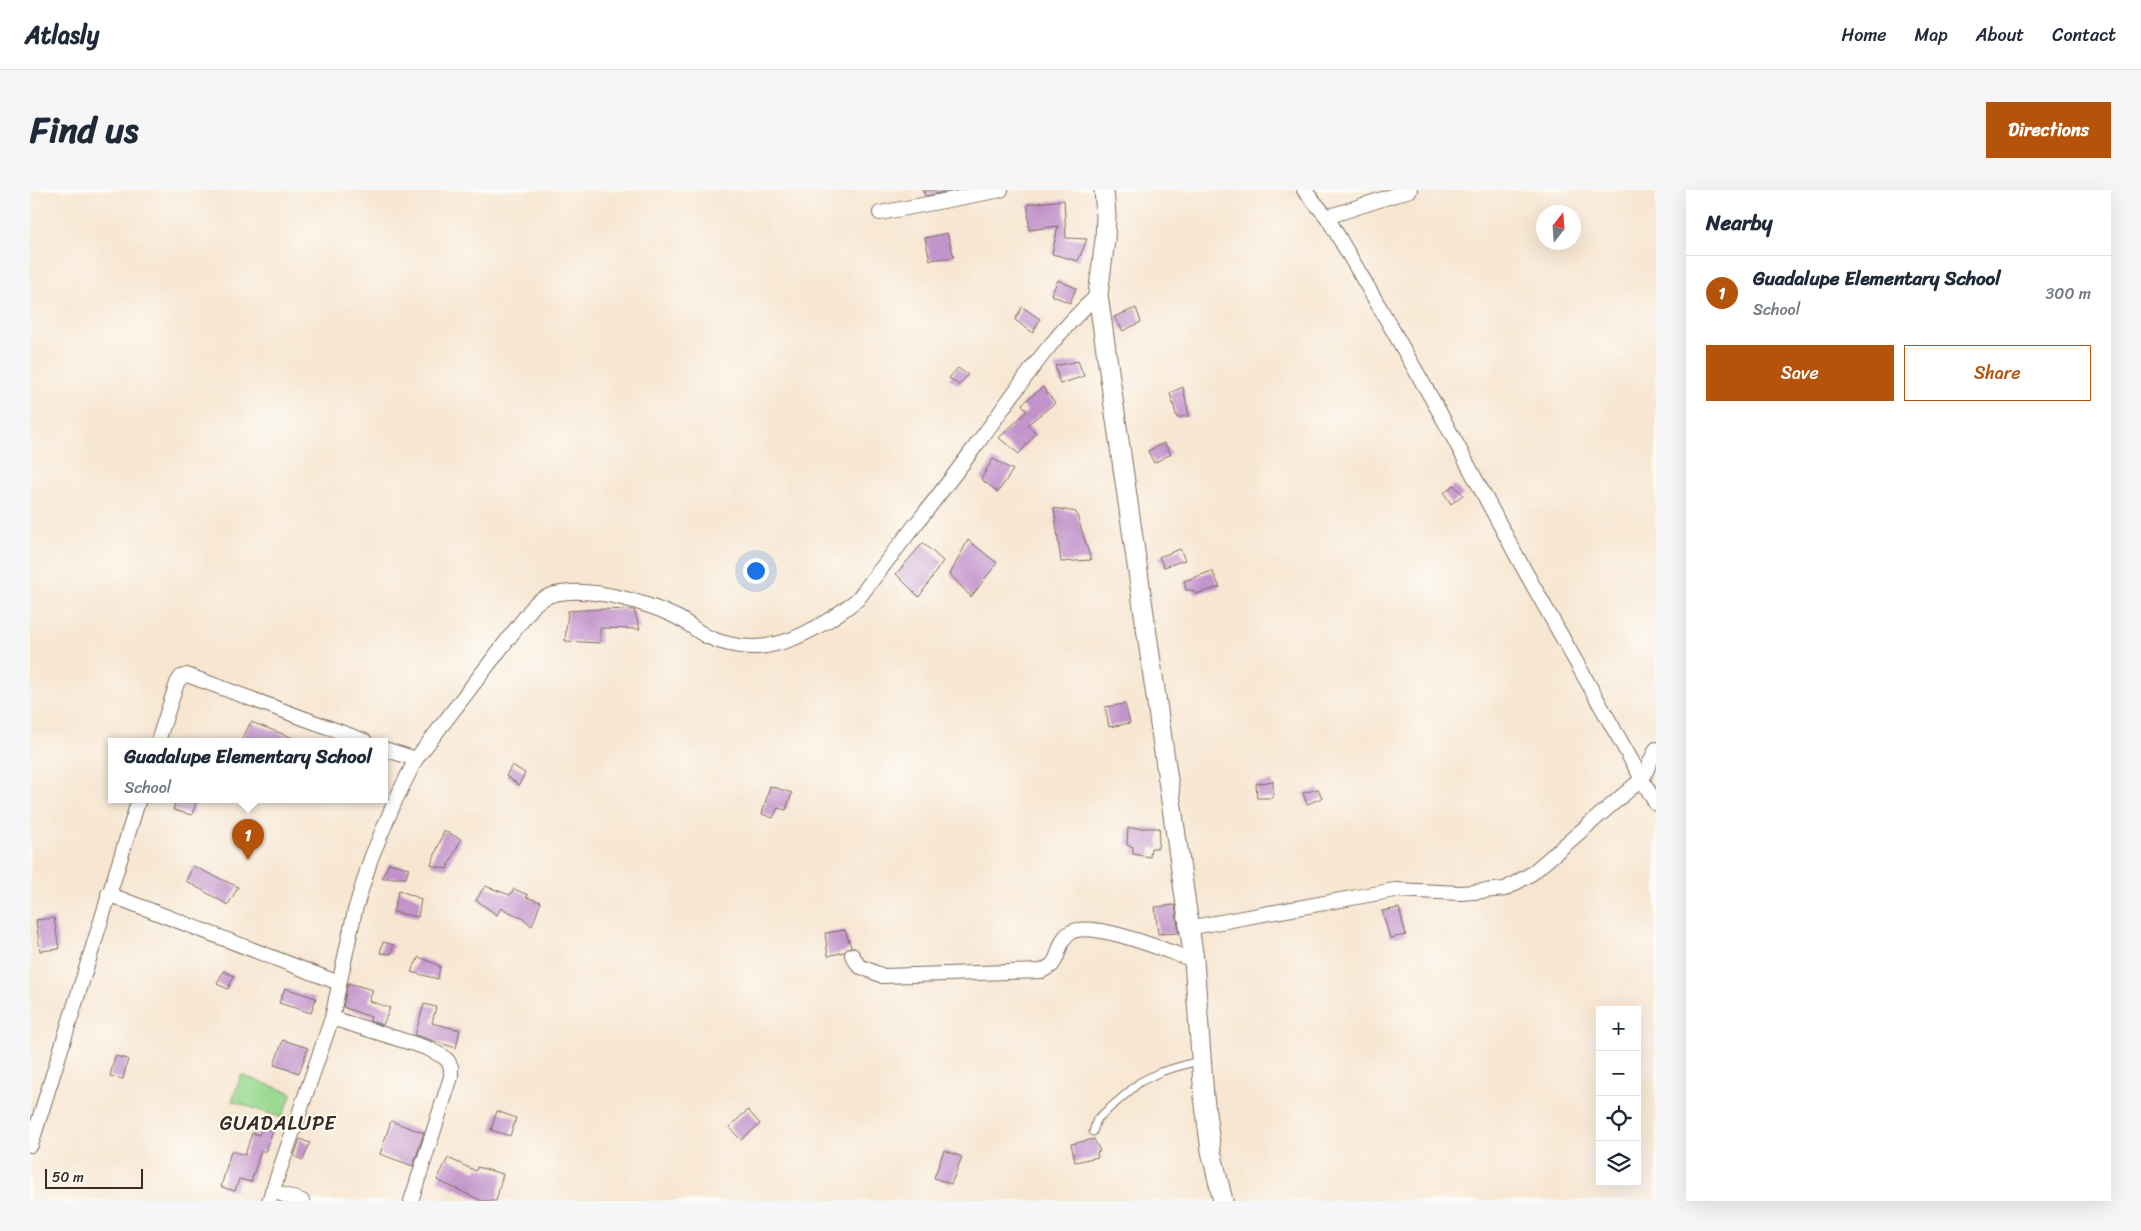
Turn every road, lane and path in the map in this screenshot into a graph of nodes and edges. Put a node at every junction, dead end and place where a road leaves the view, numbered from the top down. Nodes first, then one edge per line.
1 (1001, 190) edge
2 (1104, 190) edge
3 (1304, 190) edge
4 (1410, 190) edge
5 (880, 213) dead end
6 (1327, 217) junction
7 (1098, 295) junction
8 (159, 738) edge
9 (357, 738) edge
10 (388, 749) edge
11 (1656, 749) edge
12 (416, 758) junction
13 (1644, 778) junction
14 (138, 803) edge
15 (1656, 804) edge
16 (108, 894) junction
17 (1188, 928) junction
18 (852, 955) dead end
19 (1194, 960) junction
20 (339, 983) junction
21 (332, 1018) junction
22 (1202, 1060) junction
23 (1093, 1132) dead end
24 (31, 1146) edge
25 (271, 1196) edge
26 (302, 1201) edge
27 (411, 1201) edge
28 (1223, 1201) edge

1 - 5 street
2 - 7 street
3 - 6 street
4 - 6 street
6 - 13 street
7 - 12 street
7 - 17 street
8 - 9 street
10 - 12 street
11 - 13 street
12 - 20 street
13 - 15 street
13 - 17 street
14 - 16 street
16 - 20 street
16 - 24 street
17 - 19 street
18 - 19 street
19 - 22 street
20 - 21 street
21 - 25 street
21 - 27 street
22 - 23 lane
22 - 28 street
25 - 26 street

